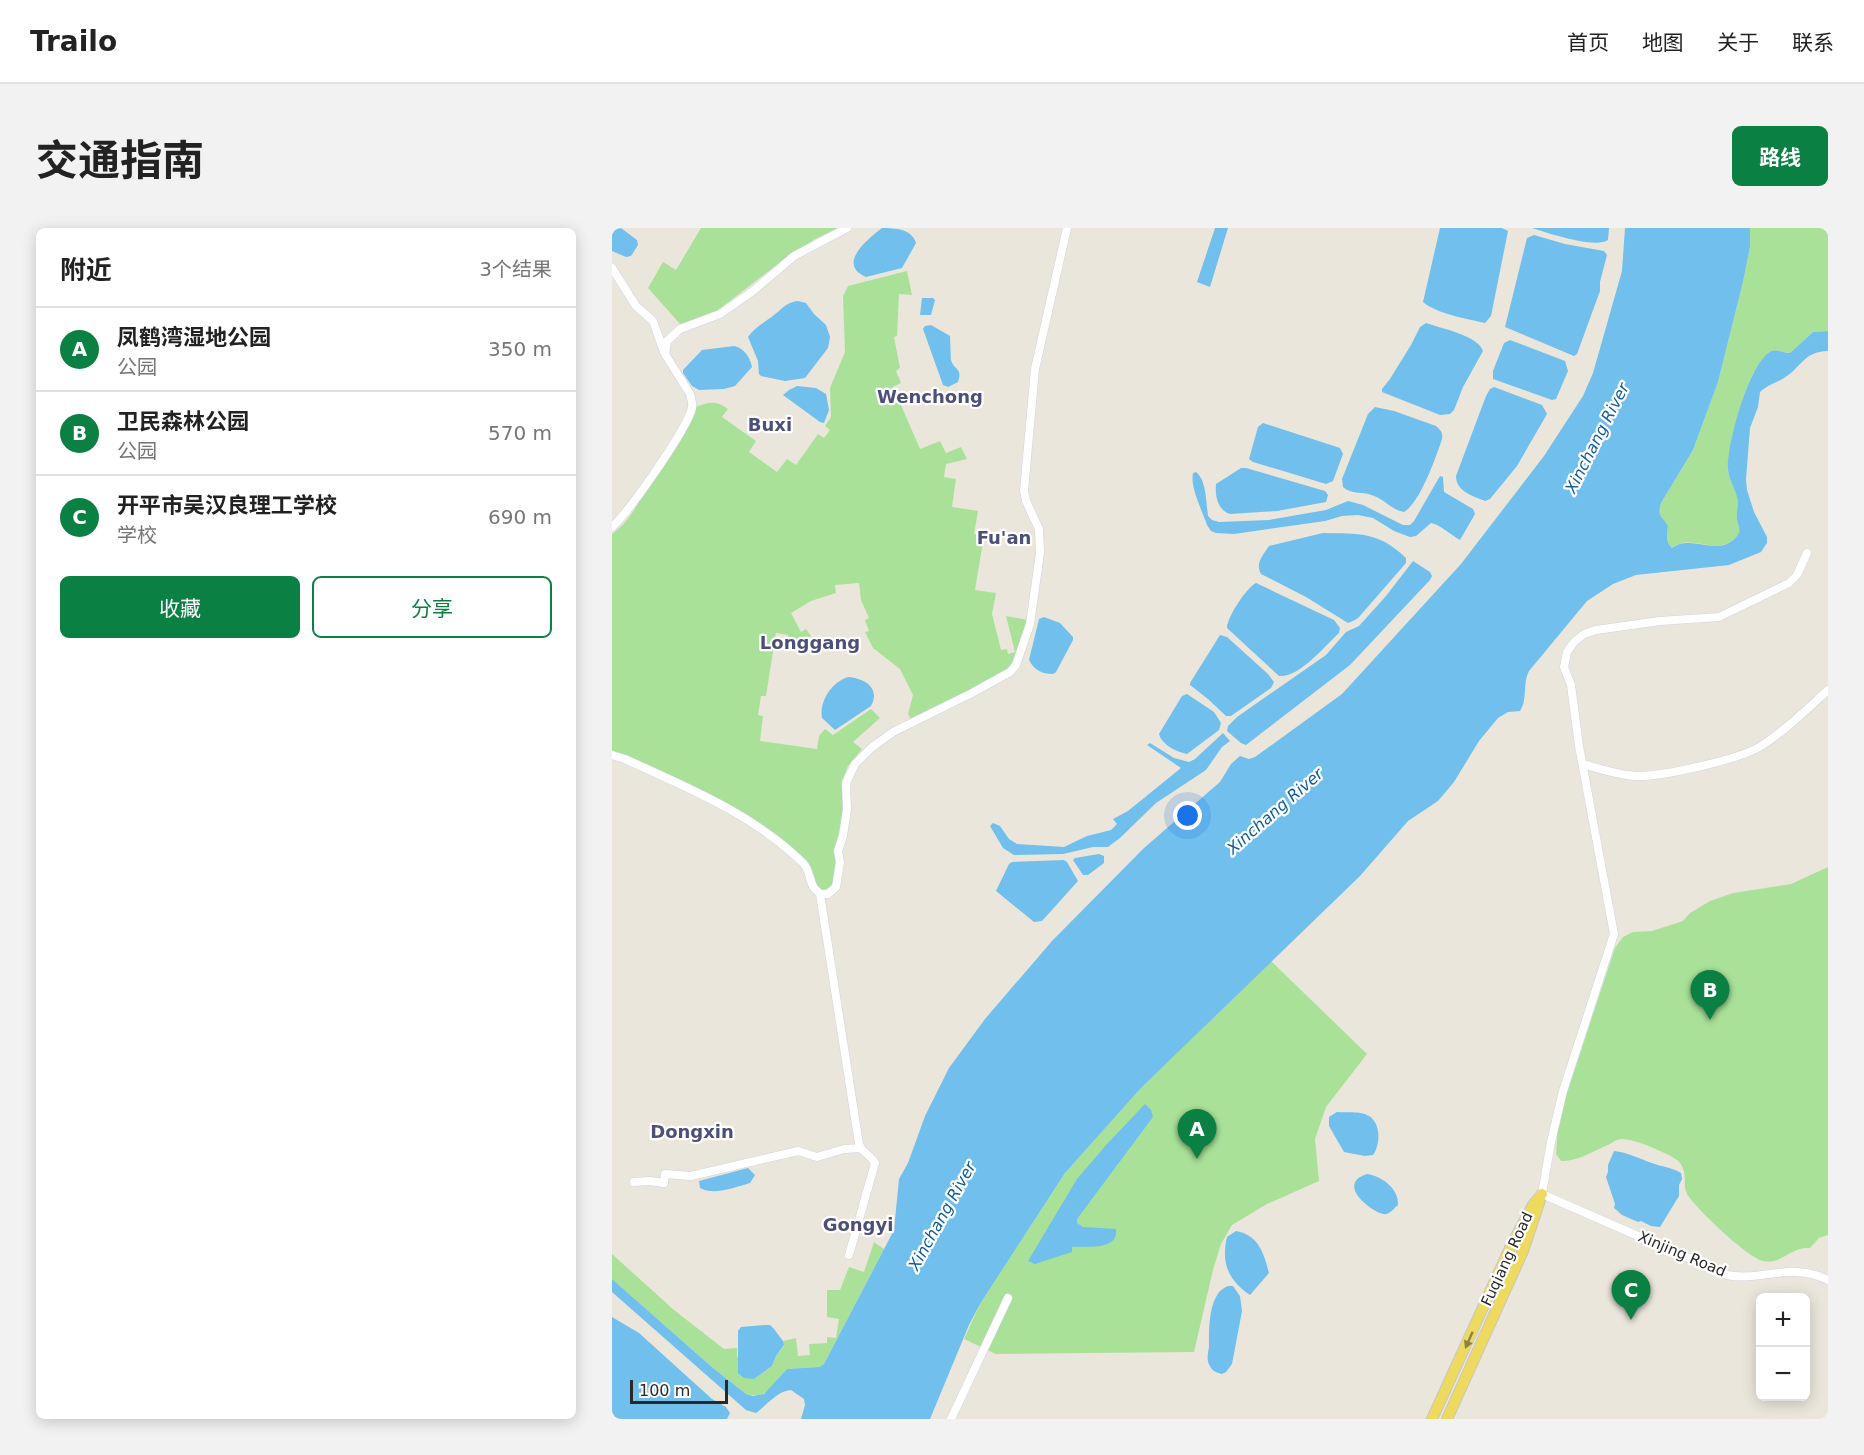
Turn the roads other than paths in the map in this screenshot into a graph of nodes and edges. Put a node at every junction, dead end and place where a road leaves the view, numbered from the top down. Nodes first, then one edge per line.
1 (847, 228) edge
2 (1067, 228) edge
3 (612, 268) edge
4 (665, 354) junction
5 (612, 527) edge
6 (1807, 553) dead end
7 (1828, 690) edge
8 (612, 755) edge
9 (1582, 764) junction
10 (820, 894) junction
11 (860, 1148) junction
12 (634, 1182) dead end
13 (1542, 1194) junction
14 (849, 1255) dead end
15 (1828, 1280) edge
16 (1008, 1298) dead end
17 (951, 1419) edge
18 (1432, 1419) edge
19 (1447, 1419) edge

1 - 4 street
2 - 10 street
3 - 4 street
4 - 5 street
6 - 9 street
7 - 9 street
8 - 10 street
9 - 13 street
10 - 11 street
11 - 12 street
11 - 14 street
13 - 15 street, Xinjing Road
13 -> 18 main road, Fuqiang Road
13 - 19 main road, Fuqiang Road
16 - 17 street

